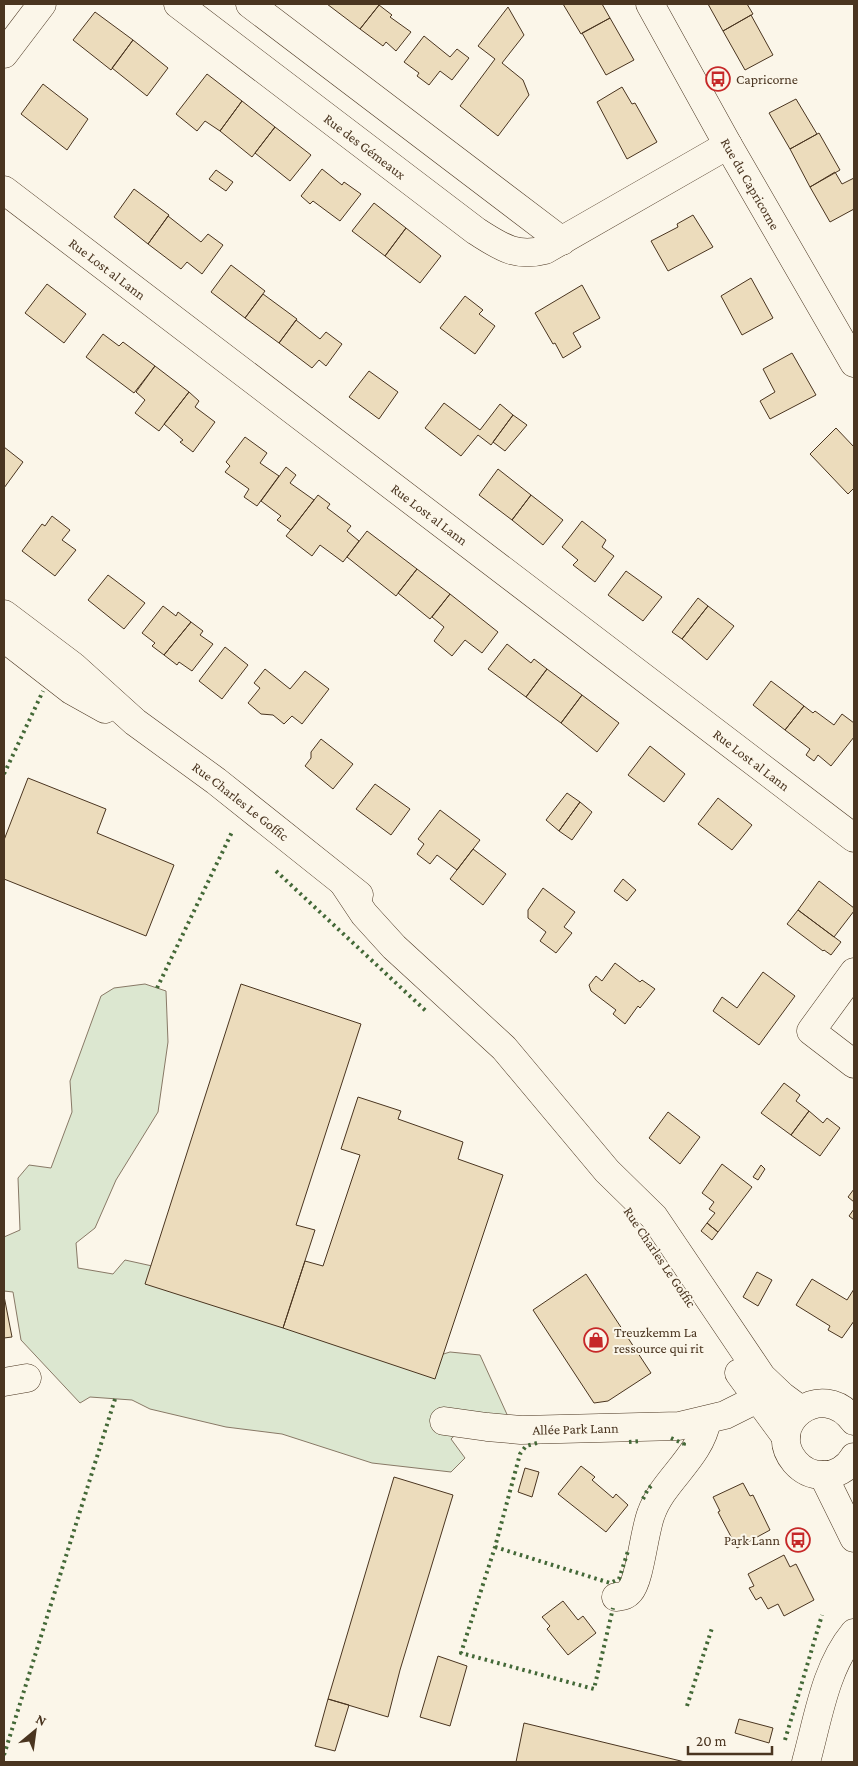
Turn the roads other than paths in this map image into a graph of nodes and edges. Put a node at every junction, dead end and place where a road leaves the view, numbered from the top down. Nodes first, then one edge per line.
1 (42, 4) edge
2 (178, 4) edge
3 (250, 4) edge
4 (650, 4) edge
5 (4, 54) edge
6 (728, 145) junction
7 (4, 190) edge
8 (562, 241) junction
9 (854, 363) edge
10 (4, 614) edge
11 (4, 638) edge
12 (136, 722) junction
13 (854, 838) edge
14 (854, 972) edge
15 (854, 1064) edge
16 (608, 1172) junction
17 (758, 1399) junction
18 (849, 1408) edge
19 (800, 1410) junction
20 (707, 1420) junction
21 (444, 1421) dead end
22 (786, 1437) junction
23 (853, 1463) edge
24 (823, 1475) junction
25 (854, 1538) edge
26 (616, 1597) dead end
27 (854, 1633) edge
28 (806, 1762) edge

1 - 5 street
2 - 8 street, Rue des Gémeaux
3 - 8 street
4 - 6 street, Rue du Capricorne
6 - 8 street, Rue des Gémeaux
6 - 9 street, Rue du Capricorne
7 - 13 street, Rue Lost al Lann
10 - 12 street, Rue Charles Le Goffic
11 - 12 street, Rue Charles Le Goffic
12 - 16 street, Rue Charles Le Goffic
14 - 15 street
16 - 17 street, Rue Charles Le Goffic
16 - 19 street, Rue Charles Le Goffic
17 - 20 street, Allée Park Lann
17 - 22 street, Rue Charles Le Goffic
18 - 19 street
19 - 22 street
20 - 21 street, Allée Park Lann
20 - 26 street
22 - 24 street, Rue Charles Le Goffic
23 - 24 street
24 - 25 street
27 - 28 street

